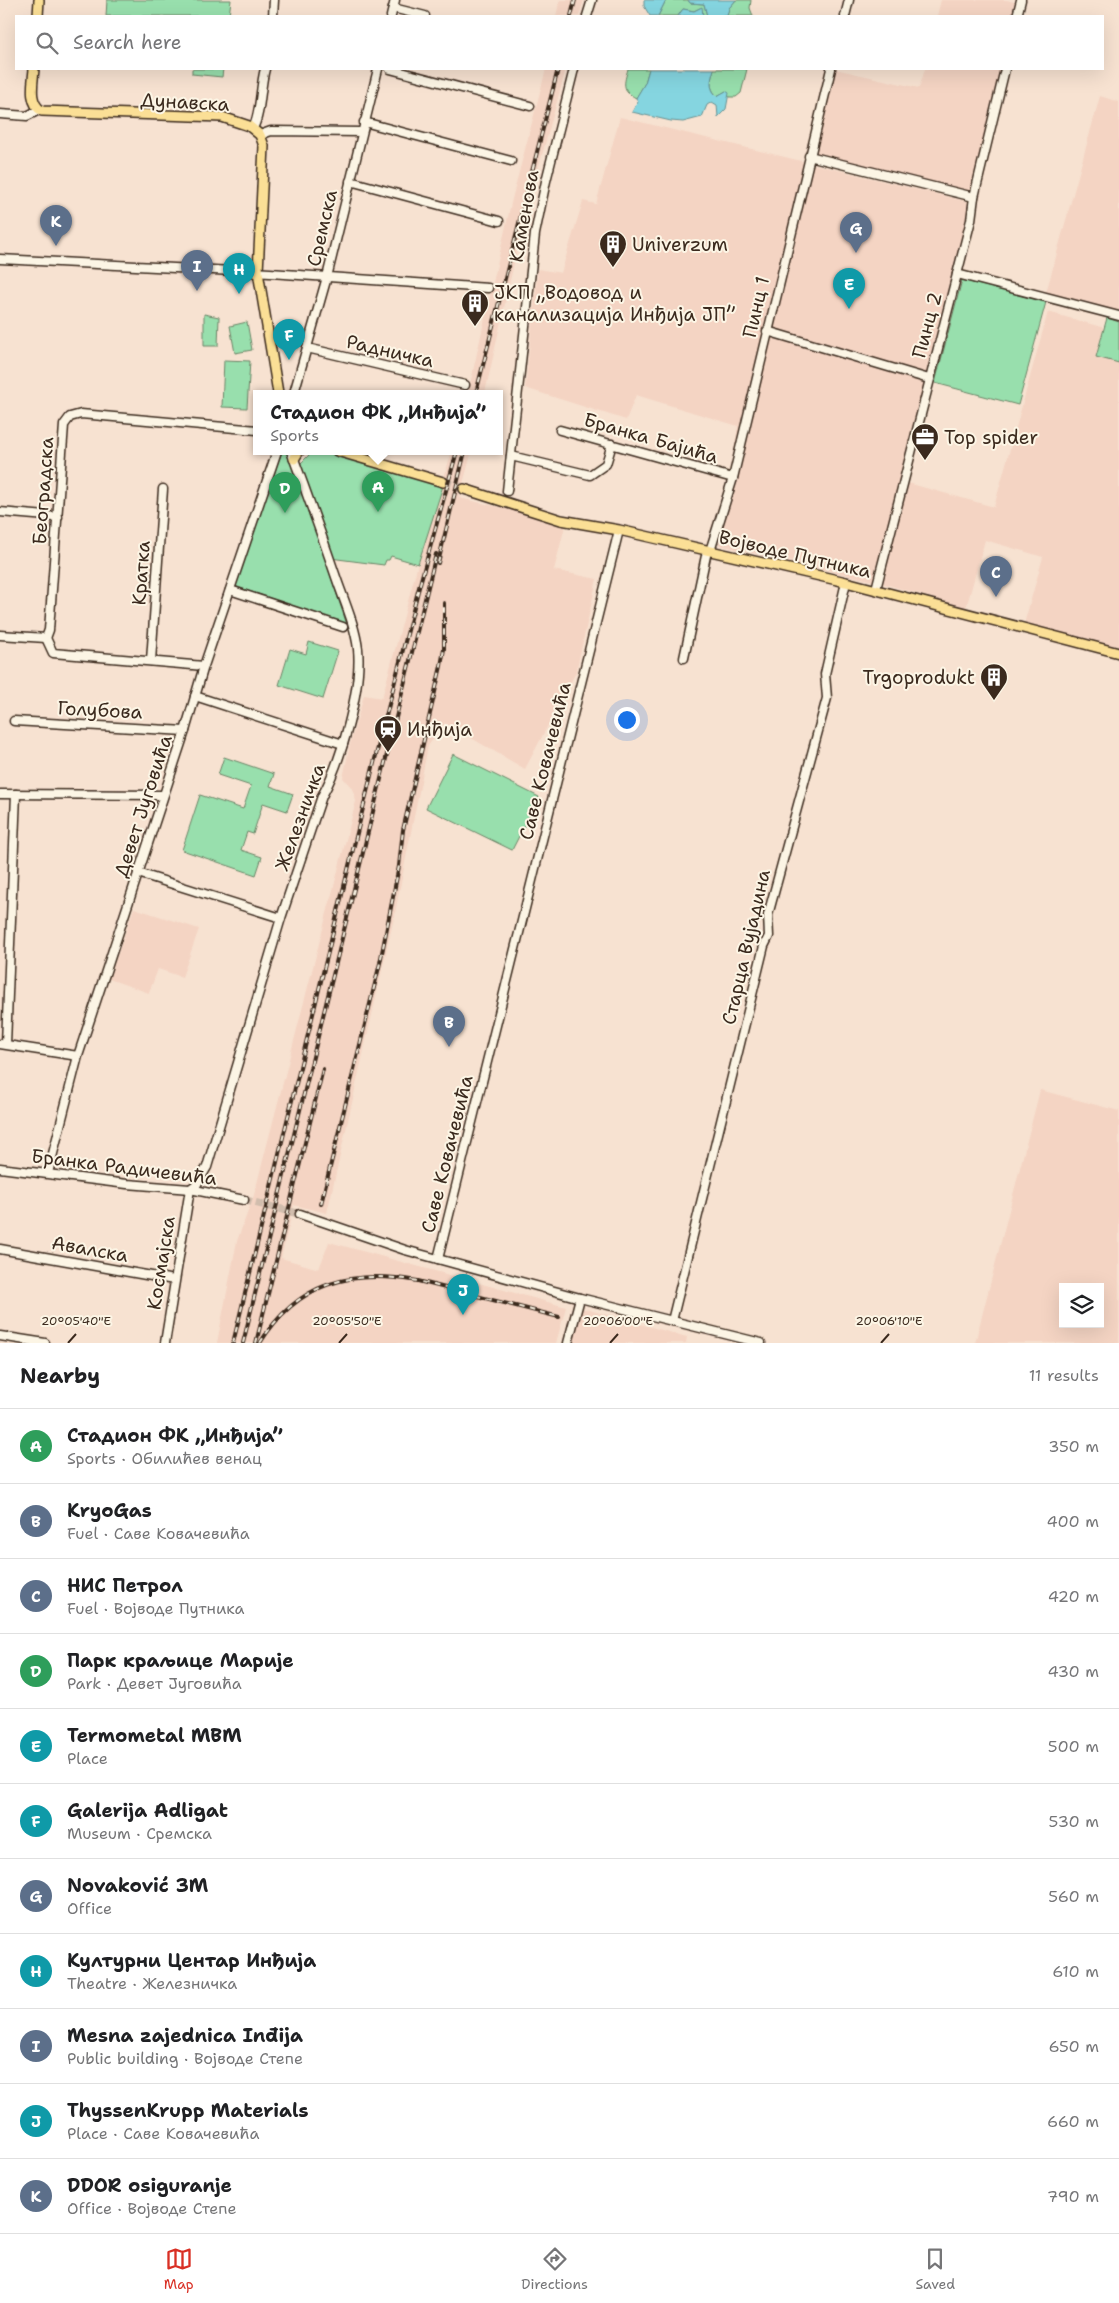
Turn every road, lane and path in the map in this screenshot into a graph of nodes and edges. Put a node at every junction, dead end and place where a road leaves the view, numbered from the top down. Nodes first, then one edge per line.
1 (39, 0) edge
2 (274, 0) edge
3 (395, 0) edge
4 (592, 0) edge
5 (849, 0) edge
6 (1021, 0) edge
7 (392, 12) edge
8 (38, 15) edge
9 (273, 15) edge
10 (417, 15) edge
11 (587, 15) edge
12 (845, 15) edge
13 (1017, 15) edge
14 (34, 70) edge
15 (265, 70) edge
16 (378, 70) edge
17 (394, 70) edge
18 (574, 70) edge
19 (832, 70) edge
20 (1004, 70) edge
21 (530, 106) dead end
22 (39, 110) junction
23 (0, 114) edge
24 (364, 122) junction
25 (256, 132) junction
26 (362, 132) junction
27 (809, 156) junction
28 (511, 161) dead end
29 (350, 181) junction
30 (974, 197) junction
31 (499, 221) dead end
32 (0, 259) edge
33 (258, 272) junction
34 (957, 274) junction
35 (327, 276) junction
36 (488, 288) dead end
37 (1119, 316) edge
38 (767, 331) junction
39 (307, 348) junction
40 (930, 379) junction
41 (465, 385) dead end
42 (278, 390) edge
43 (294, 390) edge
44 (253, 430) edge
45 (560, 430) dead end
46 (612, 444) junction
47 (276, 455) edge
48 (294, 455) edge
49 (351, 455) edge
50 (511, 456) junction
51 (733, 478) junction
52 (443, 482) tunnel mouth
53 (163, 489) dead end
54 (464, 489) tunnel mouth
55 (507, 491) dead end
56 (0, 512) edge
57 (58, 517) junction
58 (619, 530) junction
59 (708, 551) junction
60 (846, 582) junction
61 (876, 589) junction
62 (230, 590) junction
63 (343, 627) dead end
64 (0, 635) edge
65 (46, 638) junction
66 (1119, 653) edge
67 (684, 658) dead end
68 (151, 661) junction
69 (204, 666) junction
70 (195, 696) junction
71 (14, 721) dead end
72 (185, 731) junction
73 (343, 744) junction
74 (0, 794) edge
75 (16, 794) junction
76 (163, 795) junction
77 (138, 873) junction
78 (281, 918) junction
79 (0, 956) edge
80 (10, 956) junction
81 (3, 1044) edge
82 (78, 1056) junction
83 (0, 1168) edge
84 (48, 1174) junction
85 (190, 1189) junction
86 (244, 1200) tunnel mouth
87 (300, 1214) tunnel mouth
88 (0, 1249) edge
89 (438, 1259) junction
90 (174, 1280) junction
91 (580, 1298) junction
92 (672, 1321) junction
93 (0, 1336) edge
94 (45, 1343) edge
95 (165, 1343) edge
96 (568, 1343) edge
97 (761, 1343) edge

1 - 8 main road
2 - 9 street
3 - 7 street
4 - 11 street
5 - 12 street
6 - 13 street
7 - 10 street
14 - 22 main road
15 - 25 street
16 - 24 street, Сремска
17 - 21 street
18 - 50 street, Каменова
19 - 27 street, Пинц 1
20 - 30 street, Пинц 2
22 - 23 street
22 - 25 main road, Дунавска
24 - 26 street, Сремска
24 - 28 street
25 - 26 street
25 - 33 main road
26 - 29 street, Сремска
27 - 30 street
27 - 38 street, Пинц 1
29 - 31 street
29 - 35 street, Сремска
30 - 34 street, Пинц 2
32 - 33 street
33 - 35 street
33 - 42 main road
34 - 37 street
34 - 40 street, Пинц 2
35 - 36 street
35 - 39 street, Сремска
38 - 40 street
38 - 51 street, Пинц 1
39 - 41 street, Радничка
39 - 43 street, Сремска
40 - 61 street, Пинц 2
44 - 57 street, Београдска
45 - 46 street, Бранка Бајића
46 - 50 street
46 - 51 street, Бранка Бајића
47 - 62 street, Девет Југовића
48 - 73 street, Железничка
49 - 52 main road
50 - 55 street, Каменова
51 - 59 street, Пинц 1
53 - 68 street, Кратка
54 - 58 main road, Војводе Путника
56 - 57 street
57 - 65 street, Београдска
58 - 59 main road, Војводе Путника
58 - 89 street, Саве Ковачевића
59 - 60 main road, Војводе Путника
59 - 67 street, Пинц 1
60 - 61 main road, Војводе Путника
60 - 92 street, Старца Вујадина
61 - 66 main road, Војводе Путника
62 - 63 street
62 - 69 street, Девет Југовића
64 - 65 street
65 - 68 street
68 - 69 street
69 - 70 street, Девет Југовића
70 - 72 street, Девет Југовића
70 - 73 street
71 - 72 street, Голубова
72 - 76 street, Девет Југовића
73 - 78 street, Железничка
74 - 75 street
75 - 76 street
75 - 80 street
76 - 77 street, Девет Југовића
77 - 78 street
77 - 82 street, Девет Југовића
78 - 85 street, Железничка
79 - 80 street
80 - 81 street
81 - 82 street
82 - 84 street, Девет Југовића
83 - 84 street, Бранка Радичевића
84 - 85 street, Бранка Радичевића
85 - 86 street, Бранка Радичевића
85 - 90 street, Космајска
87 - 89 street
88 - 90 street, Авалска
89 - 91 street, Саве Ковачевића
90 - 95 street, Космајска
91 - 92 street, Саве Ковачевића
91 - 96 street
92 - 97 street, Саве Ковачевића
93 - 94 street

